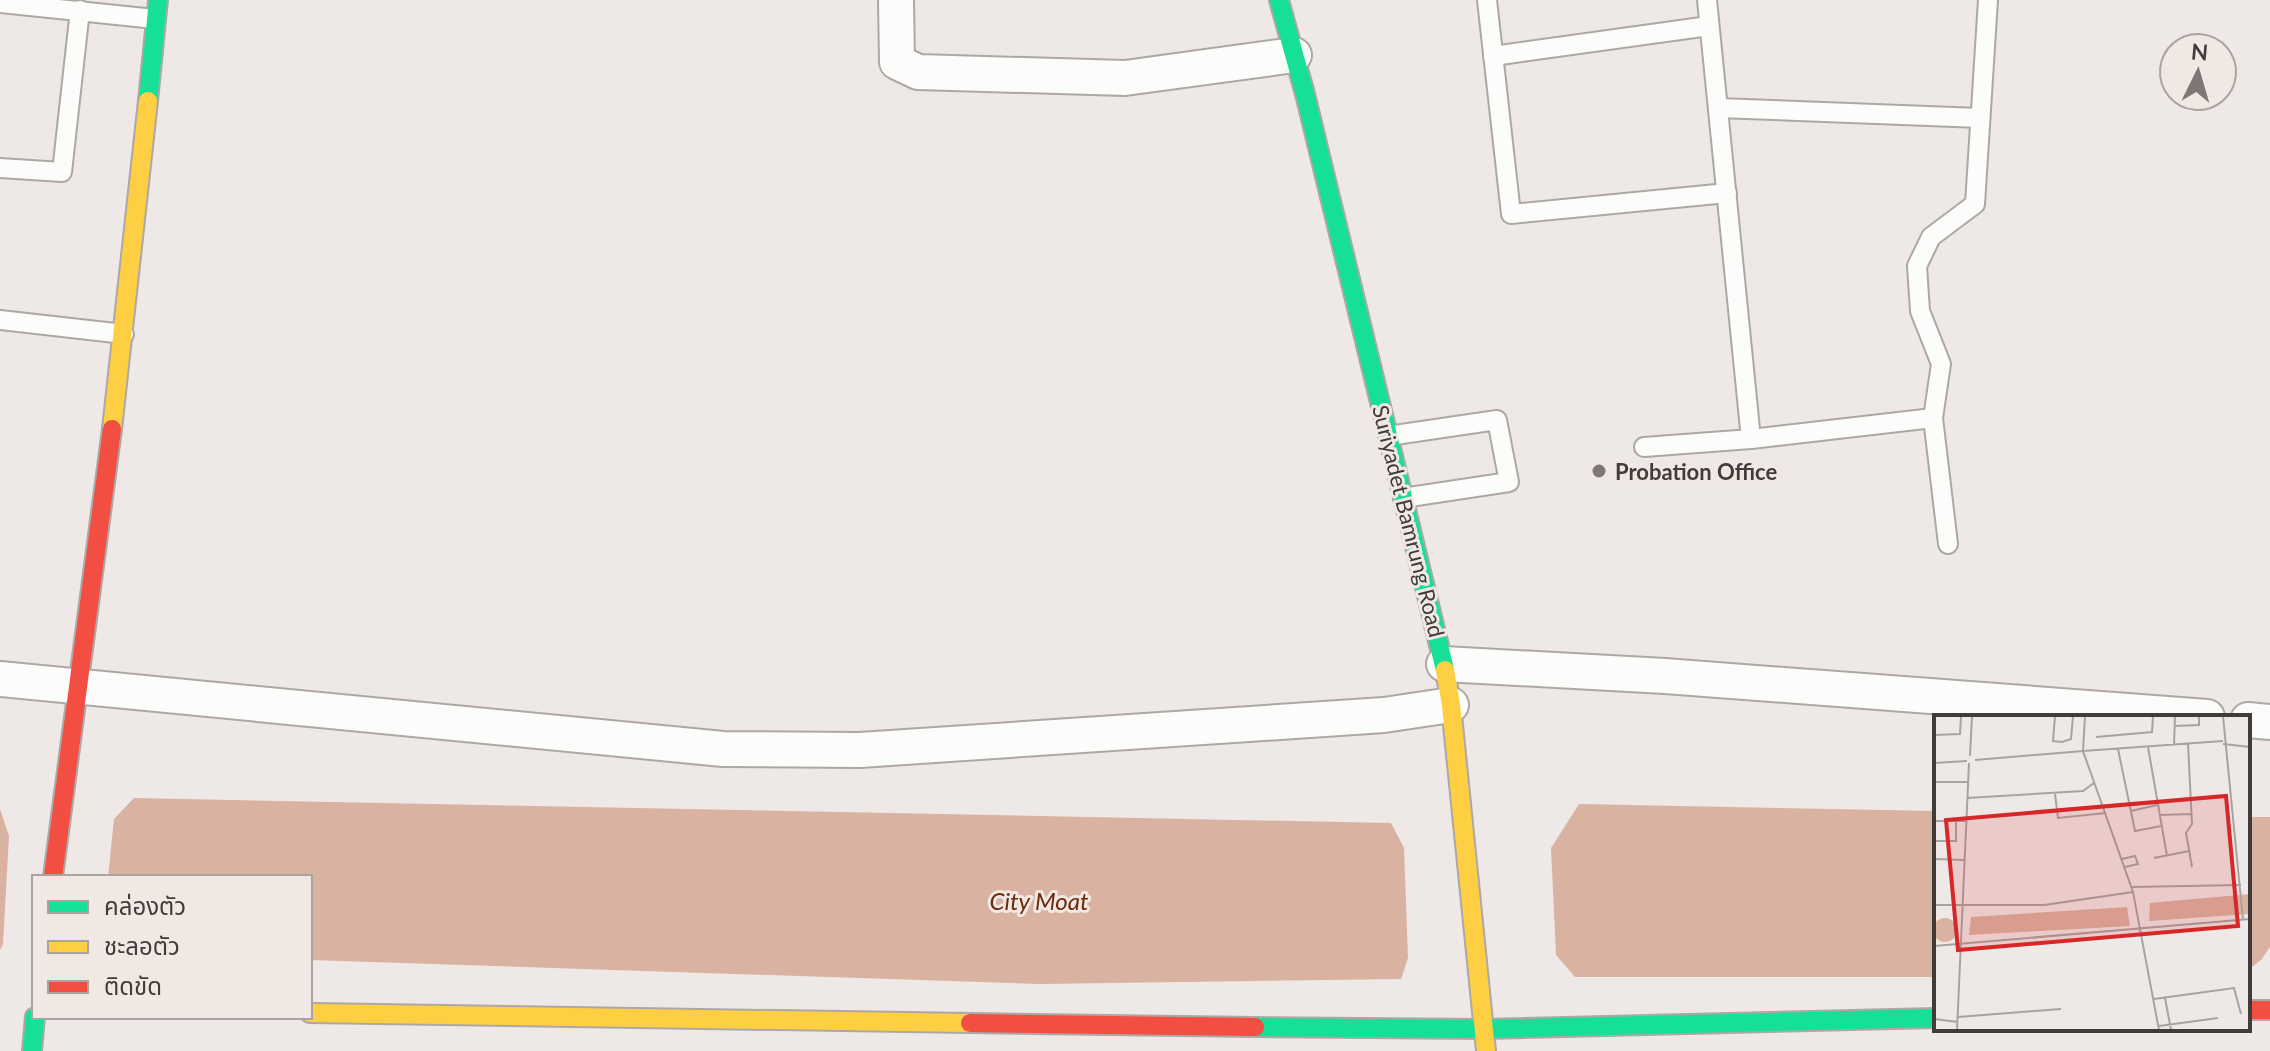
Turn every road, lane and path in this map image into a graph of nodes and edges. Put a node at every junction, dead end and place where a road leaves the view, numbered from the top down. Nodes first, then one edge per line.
1 (896, 0) edge
2 (1279, 0) edge
3 (1487, 0) edge
4 (1707, 0) edge
5 (1988, 0) edge
6 (0, 3) edge
7 (80, 10) junction
8 (157, 10) edge
9 (1709, 26) junction
10 (1294, 55) junction
11 (1493, 56) junction
12 (1718, 108) junction
13 (1980, 118) junction
14 (0, 168) edge
15 (1727, 193) junction
16 (0, 320) edge
17 (124, 334) junction
18 (1933, 418) junction
19 (1388, 436) junction
20 (1751, 439) junction
21 (1644, 447) dead end
22 (1403, 498) junction
23 (1948, 544) dead end
24 (1444, 664) junction
25 (0, 679) edge
26 (77, 686) junction
27 (1451, 705) junction
28 (2181, 715) edge
29 (2250, 720) edge
30 (2270, 722) edge
31 (53, 875) edge
32 (31, 1011) edge
33 (312, 1013) edge
34 (1934, 1018) edge
35 (1484, 1029) junction
36 (32, 1051) edge
37 (1486, 1051) edge

1 - 10 street
2 - 10 street, Suriyadet Bamrung Road
3 - 11 lane
4 - 9 lane
5 - 13 lane
6 - 7 lane
7 - 8 lane
7 - 14 lane
8 - 17 street
9 - 11 lane
9 - 12 lane
10 - 19 street, Suriyadet Bamrung Road
11 - 15 lane
12 - 13 lane
12 - 15 lane
13 - 18 lane
15 - 20 lane
16 - 17 lane
17 - 26 street
18 - 20 lane
18 - 23 lane
19 - 22 street, Suriyadet Bamrung Road
19 - 22 lane
20 - 21 lane
22 - 24 street, Suriyadet Bamrung Road
24 - 27 street, Suriyadet Bamrung Road
24 - 28 street
25 - 26 street
26 - 27 street
26 - 31 street
27 - 35 street, Suriyadet Bamrung Road
29 - 30 street
32 - 36 street
33 - 35 street
34 - 35 street
35 - 37 street, Suriyadet Bamrung Road

